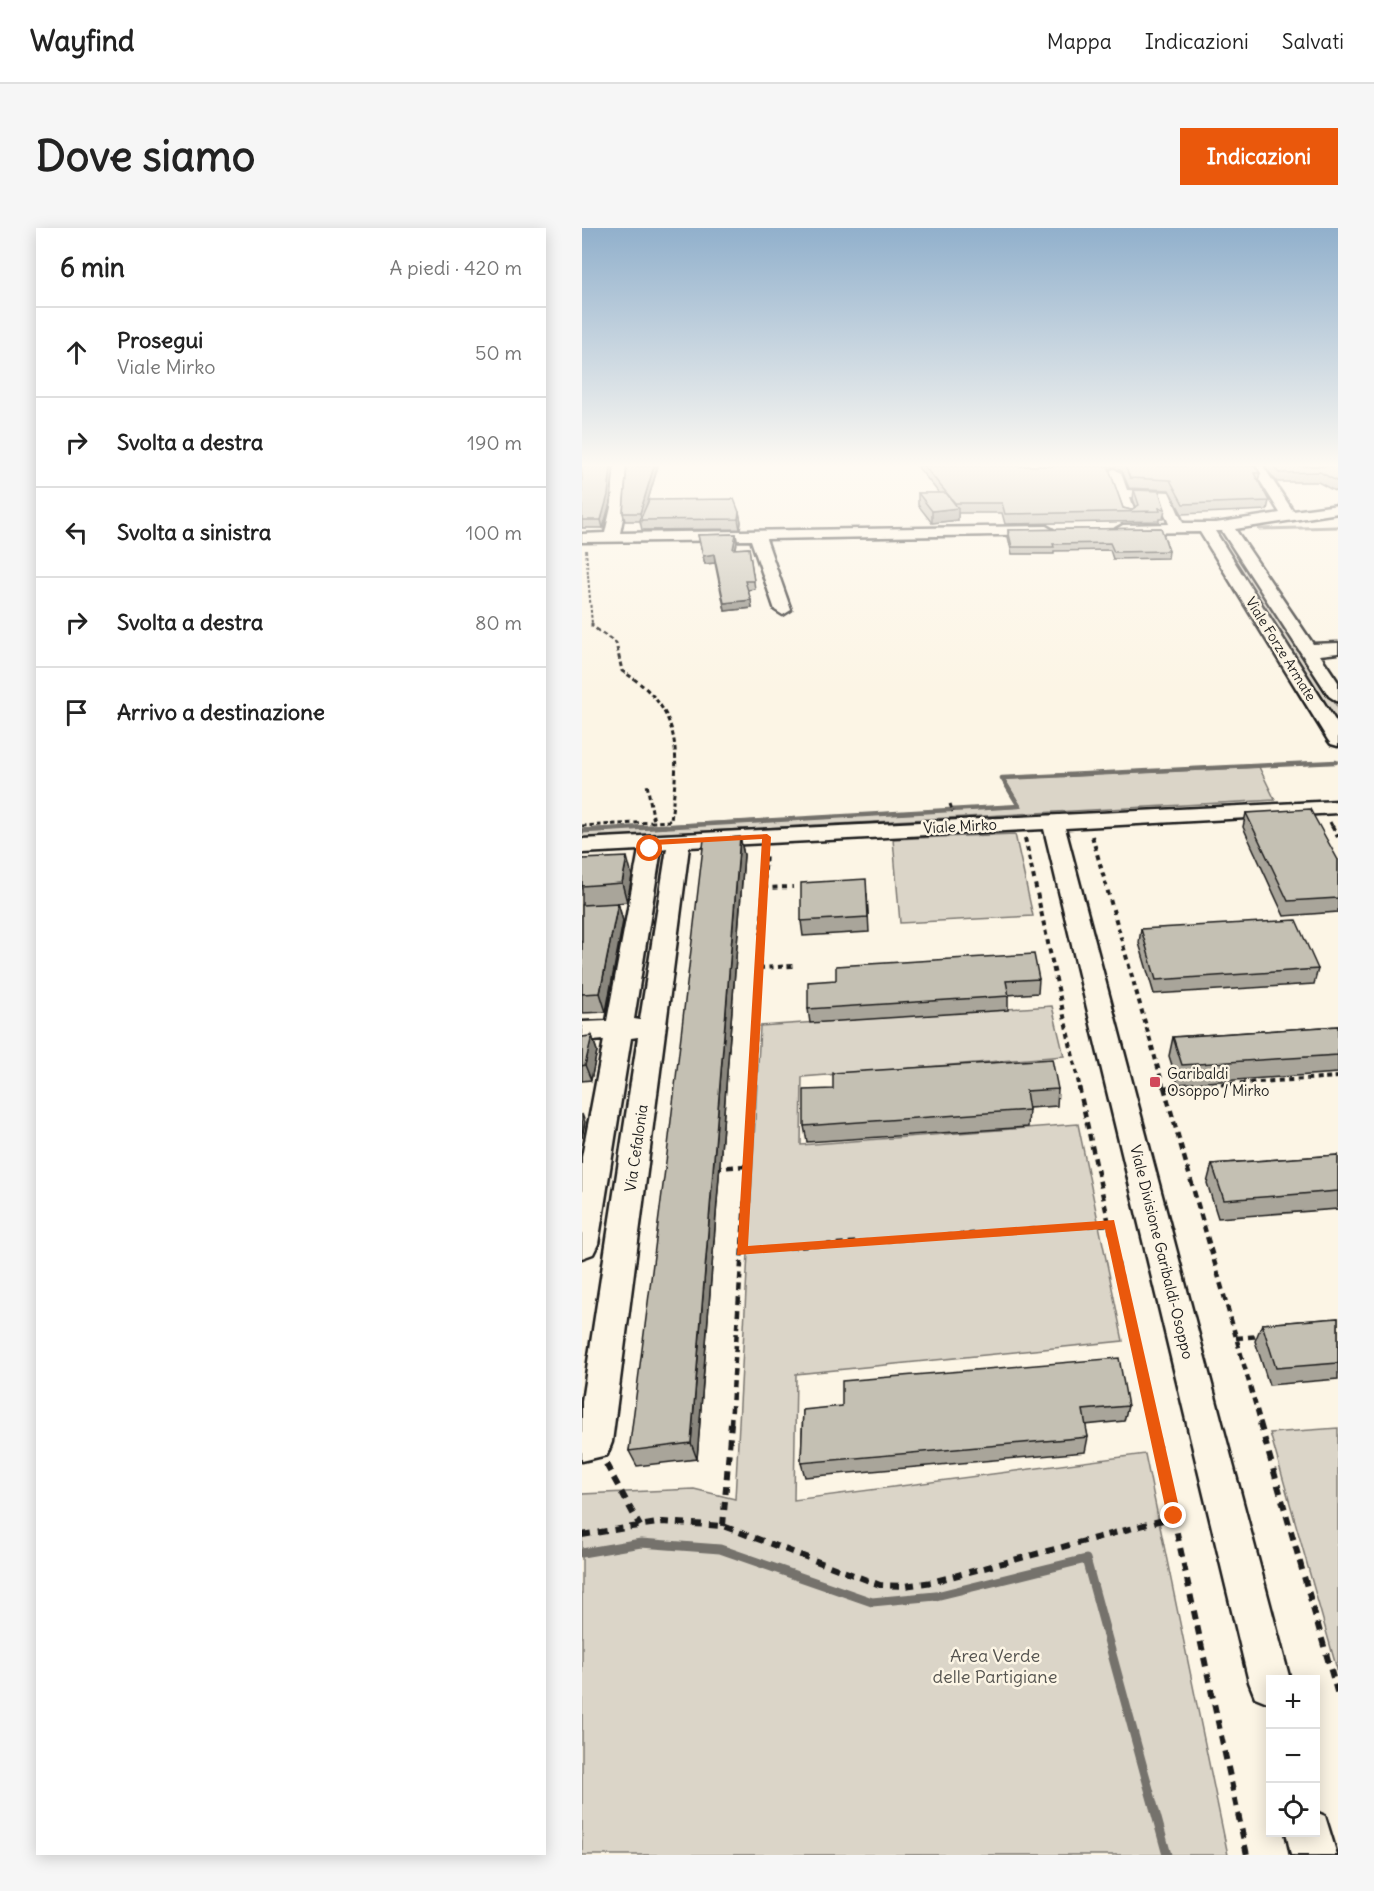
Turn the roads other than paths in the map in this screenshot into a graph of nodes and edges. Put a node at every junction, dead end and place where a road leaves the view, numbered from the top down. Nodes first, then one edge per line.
1 (759, 542) edge
2 (1214, 542) edge
3 (1237, 542) edge
4 (783, 610) dead end
5 (1338, 648) edge
6 (1308, 650) junction
7 (1338, 696) edge
8 (1338, 740) edge
9 (1338, 807) edge
10 (1038, 825) junction
11 (662, 835) junction
12 (582, 846) edge
13 (653, 1027) junction
14 (619, 1029) junction
15 (582, 1032) edge
16 (587, 1184) edge
17 (582, 1244) edge
18 (588, 1442) edge
19 (1268, 1675) edge
20 (1310, 1837) edge
21 (1314, 1855) edge

1 - 4 street
2 - 8 street, Viale Forze Armate
3 - 6 street, Viale Forze Armate
5 - 6 street
6 - 7 street, Viale Forze Armate
9 - 10 street, Viale Mirko
10 - 11 street, Viale Mirko
10 - 19 street, Viale Divisione Garibaldi-Osoppo
11 - 12 street, Viale Mirko
11 - 13 street, Via Cefalonia
11 - 14 street
13 - 14 street
13 - 18 street, Via Cefalonia
14 - 15 street
14 - 16 street
16 - 17 street
20 - 21 street

